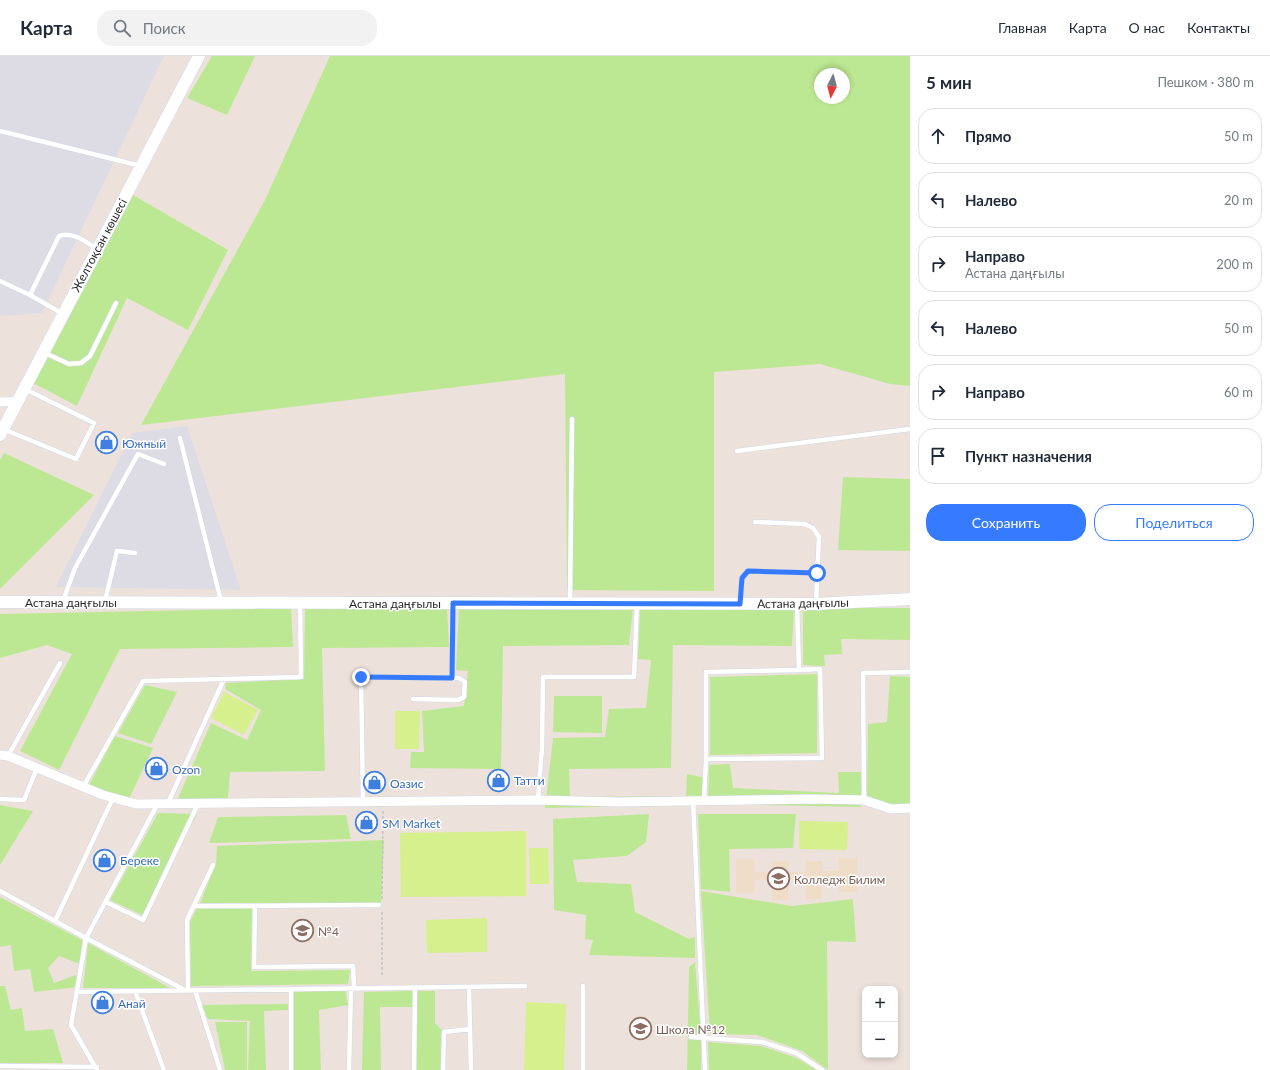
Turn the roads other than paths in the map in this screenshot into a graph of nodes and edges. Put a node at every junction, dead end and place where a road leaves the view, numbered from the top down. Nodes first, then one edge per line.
1 (199, 56) edge
2 (0, 131) edge
3 (141, 166) junction
4 (98, 249) junction
5 (0, 282) edge
6 (30, 296) junction
7 (116, 303) dead end
8 (63, 314) junction
9 (43, 353) junction
10 (24, 388) junction
11 (18, 401) junction
12 (0, 402) edge
13 (572, 419) dead end
14 (910, 429) edge
15 (2, 432) edge
16 (180, 438) dead end
17 (737, 451) dead end
18 (164, 464) dead end
19 (755, 522) dead end
20 (135, 553) dead end
21 (817, 573) junction
22 (910, 599) edge
23 (0, 602) edge
24 (62, 602) junction
25 (104, 603) junction
26 (221, 603) junction
27 (300, 603) junction
28 (453, 603) junction
29 (570, 604) junction
30 (637, 604) junction
31 (740, 604) junction
32 (797, 604) junction
33 (816, 604) junction
34 (60, 663) dead end
35 (799, 670) junction
36 (910, 672) edge
37 (452, 678) junction
38 (224, 679) junction
39 (413, 699) dead end
40 (4, 755) edge
41 (706, 759) junction
42 (37, 768) junction
43 (83, 787) junction
44 (113, 798) junction
45 (0, 799) edge
46 (538, 800) junction
47 (693, 800) junction
48 (704, 800) junction
49 (864, 800) junction
50 (363, 802) junction
51 (199, 803) junction
52 (157, 805) junction
53 (167, 805) junction
54 (910, 808) edge
55 (213, 865) dead end
56 (0, 891) edge
57 (106, 902) junction
58 (379, 905) dead end
59 (194, 906) junction
60 (255, 906) junction
61 (55, 921) junction
62 (86, 938) junction
63 (525, 986) dead end
64 (584, 986) dead end
65 (469, 987) junction
66 (352, 988) junction
67 (415, 988) junction
68 (291, 989) junction
69 (186, 990) junction
70 (195, 990) junction
71 (135, 991) junction
72 (77, 992) junction
73 (470, 1029) junction
74 (691, 1037) dead end
75 (704, 1038) junction
76 (0, 1066) edge
77 (97, 1068) edge
78 (164, 1070) edge
79 (220, 1070) edge
80 (291, 1070) edge
81 (349, 1070) edge
82 (414, 1070) edge
83 (443, 1070) edge
84 (471, 1070) edge
85 (583, 1070) edge
86 (705, 1070) edge
87 (822, 1070) edge

1 - 3 street, Желтоқсан көшесі
2 - 3 lane
3 - 4 street, Желтоқсан көшесі
4 - 6 lane
4 - 8 street, Желтоқсан көшесі
5 - 6 lane
6 - 8 lane
7 - 9 lane
8 - 9 street, Желтоқсан көшесі
9 - 10 street, Желтоқсан көшесі
10 - 11 street, Желтоқсан көшесі
10 - 15 lane
11 - 12 street
11 - 15 street, Желтоқсан көшесі
13 - 29 lane
14 - 17 lane
16 - 26 lane
18 - 24 lane
19 - 21 lane
20 - 25 lane
21 - 31 lane
21 - 33 lane
22 - 33 street, Астана даңғылы
23 - 24 street, Астана даңғылы
24 - 25 street, Астана даңғылы
25 - 26 street, Астана даңғылы
26 - 27 street, Астана даңғылы
27 - 28 street, Астана даңғылы
27 - 38 lane
28 - 29 street, Астана даңғылы
28 - 37 lane
29 - 30 street, Астана даңғылы
30 - 31 street, Астана даңғылы
30 - 46 lane
31 - 32 street, Астана даңғылы
32 - 33 street, Астана даңғылы
32 - 35 lane
34 - 40 lane
35 - 41 lane
35 - 41 lane
36 - 49 lane
37 - 39 lane
37 - 50 lane
38 - 43 lane
38 - 53 lane
40 - 42 street
41 - 48 lane
42 - 43 street
42 - 45 lane
43 - 44 street
44 - 52 street
44 - 61 lane
46 - 47 street
46 - 50 street
47 - 48 street
47 - 75 lane
48 - 49 street
49 - 54 street
50 - 51 street
51 - 53 street
51 - 57 lane
52 - 53 street
52 - 57 lane
55 - 59 lane
56 - 61 lane
57 - 62 lane
58 - 60 lane
59 - 60 lane
59 - 69 lane
60 - 66 lane
61 - 62 lane
62 - 69 lane
62 - 72 lane
63 - 65 lane
64 - 85 lane
65 - 67 lane
65 - 73 lane
66 - 67 lane
66 - 68 lane
66 - 81 lane
67 - 82 lane
68 - 70 lane
68 - 80 lane
69 - 70 lane
69 - 71 lane
70 - 79 lane
71 - 72 lane
71 - 78 lane
72 - 77 lane
73 - 83 lane
73 - 84 lane
74 - 75 lane
75 - 86 lane
75 - 87 lane
76 - 77 lane

